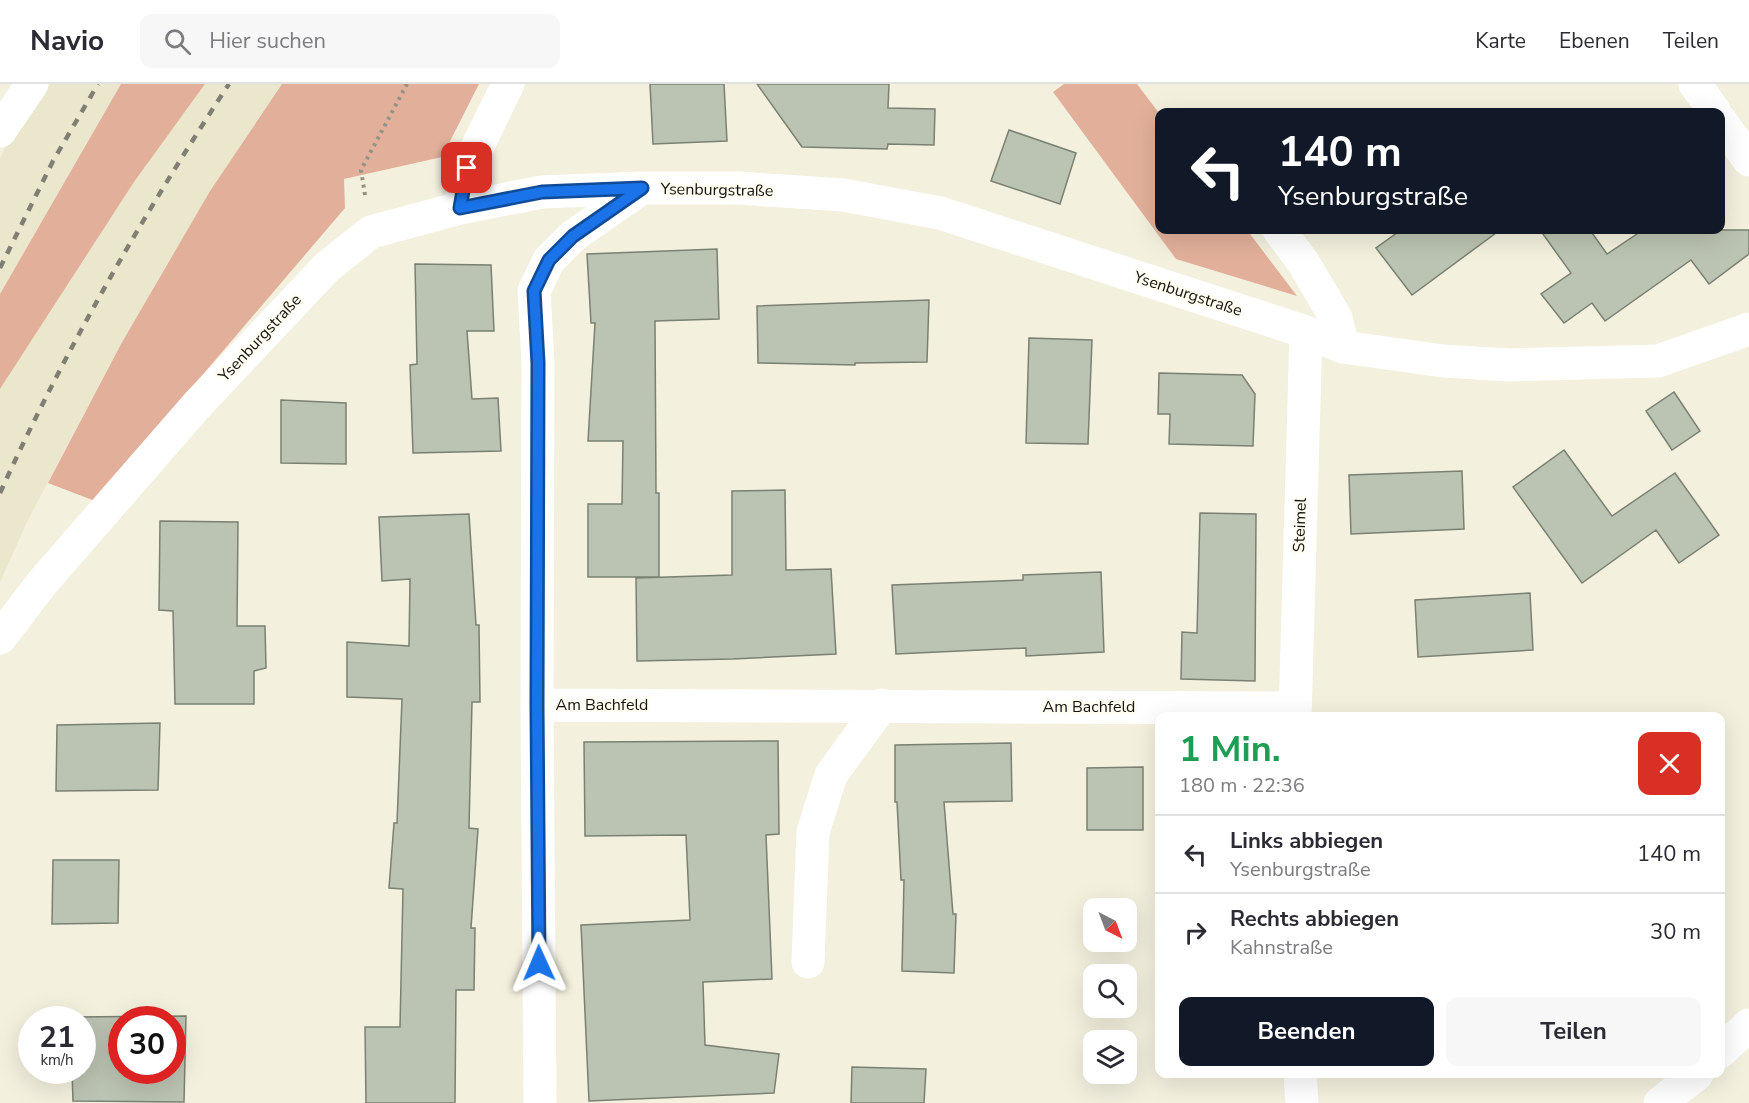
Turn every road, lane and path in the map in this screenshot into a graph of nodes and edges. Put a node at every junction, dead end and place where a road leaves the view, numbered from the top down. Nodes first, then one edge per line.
1 (32, 84) edge
2 (407, 84) edge
3 (508, 84) edge
4 (1695, 84) edge
5 (1712, 108) edge
6 (1725, 127) edge
7 (0, 131) edge
8 (1749, 160) edge
9 (642, 188) junction
10 (460, 208) junction
11 (371, 232) junction
12 (1282, 234) edge
13 (1749, 329) edge
14 (1306, 332) junction
15 (1343, 347) junction
16 (0, 638) edge
17 (537, 705) junction
18 (882, 705) junction
19 (1295, 712) edge
20 (808, 963) dead end
21 (1749, 1025) edge
22 (1725, 1047) edge
23 (1300, 1078) edge
24 (1692, 1078) edge
25 (540, 1103) edge
26 (1302, 1103) edge
27 (1660, 1103) edge

1 - 7 street
2 - 11 path
3 - 10 street
4 - 5 street
6 - 8 street
9 - 10 street, Ysenburgstraße
9 - 14 street, Ysenburgstraße
9 - 17 street
10 - 11 street, Ysenburgstraße
11 - 16 street, Ysenburgstraße
12 - 15 street
13 - 15 street, Ysenburgstraße
14 - 15 street, Ysenburgstraße
14 - 19 street, Steimel
17 - 18 street, Am Bachfeld
17 - 25 street
18 - 19 street, Am Bachfeld
18 - 20 street
21 - 22 street
23 - 26 street
24 - 27 street

